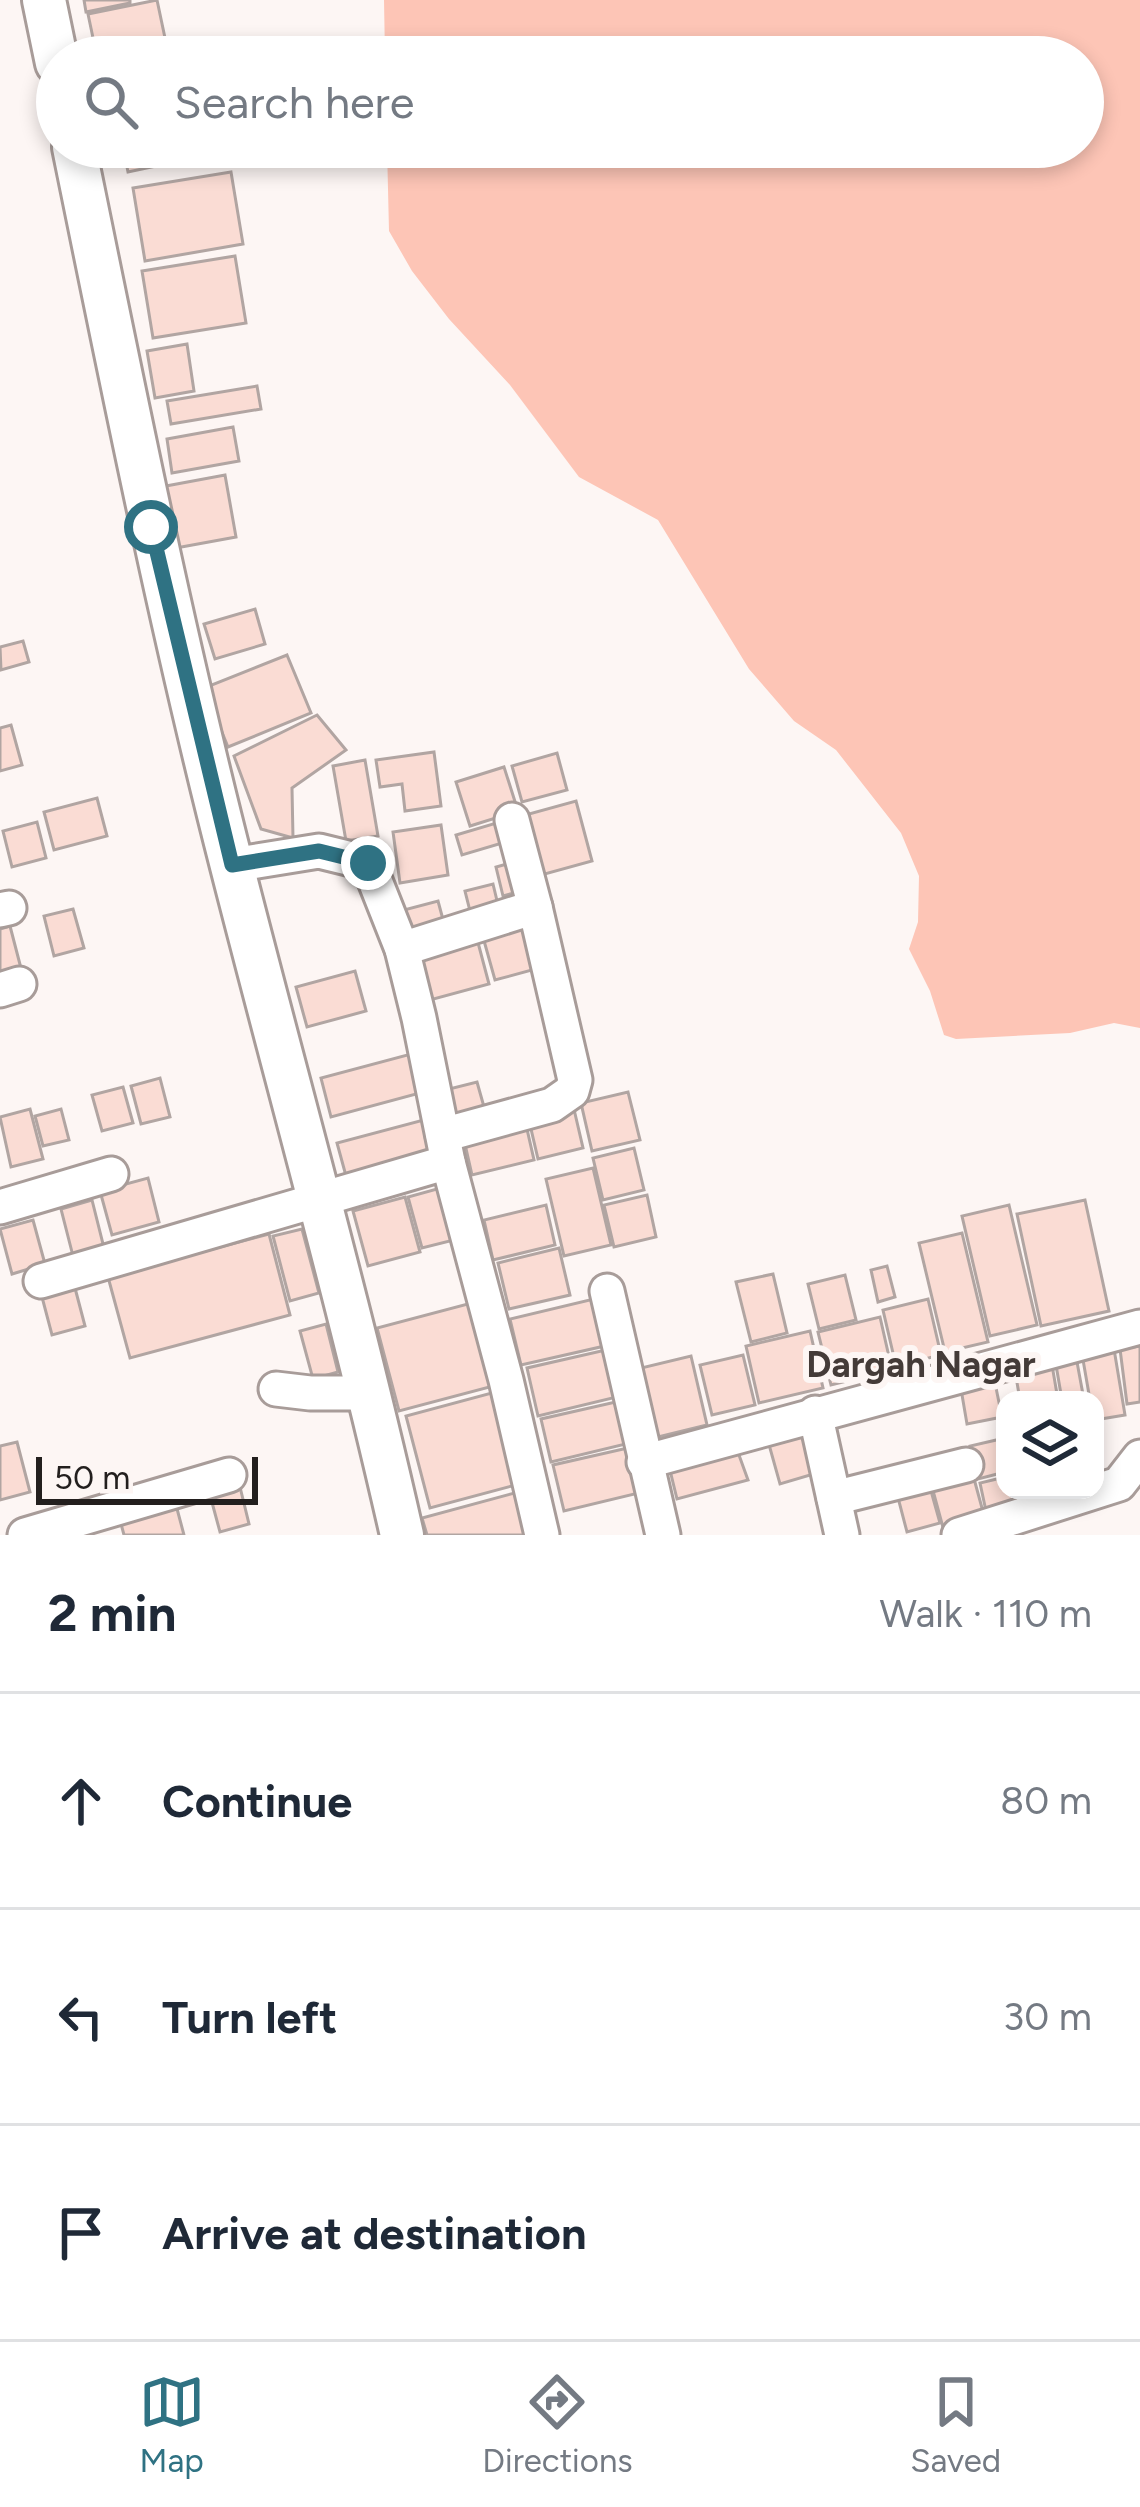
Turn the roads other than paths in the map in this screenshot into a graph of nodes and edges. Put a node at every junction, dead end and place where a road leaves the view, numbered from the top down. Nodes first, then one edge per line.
1 (44, 0) edge
2 (51, 36) edge
3 (78, 168) edge
4 (512, 820) dead end
5 (232, 865) junction
6 (535, 907) junction
7 (402, 949) junction
8 (445, 1149) junction
9 (111, 1174) dead end
10 (321, 1200) junction
11 (0, 1207) edge
12 (41, 1281) dead end
13 (608, 1292) dead end
14 (1140, 1328) edge
15 (276, 1389) dead end
16 (370, 1393) junction
17 (815, 1413) junction
18 (1140, 1457) edge
19 (644, 1462) junction
20 (966, 1466) dead end
21 (229, 1475) dead end
22 (834, 1498) junction
23 (25, 1535) edge
24 (402, 1535) edge
25 (542, 1535) edge
26 (663, 1535) edge
27 (842, 1535) edge
28 (959, 1535) edge

1 - 2 street
3 - 5 street
4 - 6 street
5 - 7 street
5 - 10 street
6 - 7 street
6 - 8 street
7 - 8 street
8 - 10 street
8 - 25 street
9 - 11 street
10 - 12 street
10 - 16 street
13 - 19 street
14 - 17 street
15 - 16 street
16 - 24 street
17 - 19 street
17 - 22 street
18 - 28 street
19 - 26 street
20 - 22 street
21 - 23 street
22 - 27 street

